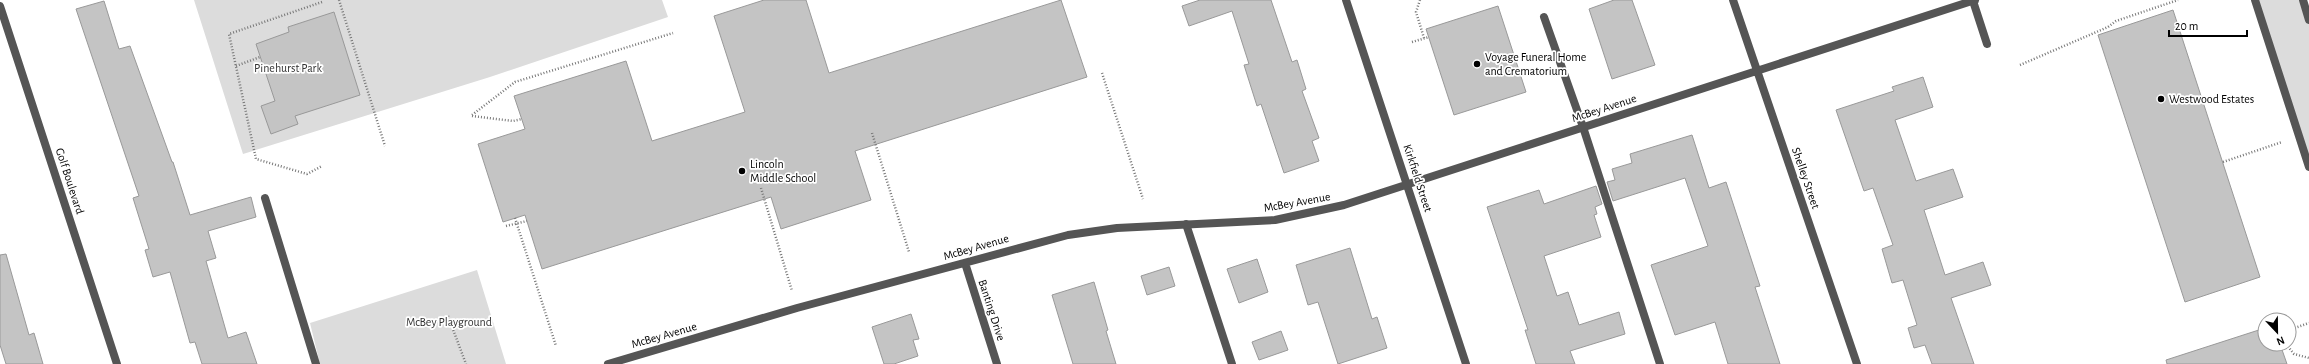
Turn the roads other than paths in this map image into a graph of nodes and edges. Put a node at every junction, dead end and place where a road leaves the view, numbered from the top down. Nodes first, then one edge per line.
1 (1346, 0) edge
2 (1733, 0) edge
3 (1974, 0) edge
4 (2255, 0) edge
5 (2303, 0) edge
6 (0, 6) edge
7 (1544, 17) dead end
8 (2309, 20) edge
9 (1987, 44) dead end
10 (1757, 71) junction
11 (1583, 127) junction
12 (2309, 167) edge
13 (1408, 185) junction
14 (265, 198) dead end
15 (1186, 224) junction
16 (965, 263) junction
17 (117, 364) edge
18 (316, 364) edge
19 (608, 364) edge
20 (997, 364) edge
21 (1232, 364) edge
22 (1466, 364) edge
23 (1660, 364) edge
24 (1857, 364) edge

1 - 13 street, Kirkfield Street
2 - 10 street, Shelley Street
3 - 9 street
3 - 10 street, McBey Avenue
4 - 12 street
5 - 8 street
6 - 17 street, Golf Boulevard
7 - 11 street
10 - 11 street, McBey Avenue
10 - 24 street, Shelley Street
11 - 13 street, McBey Avenue
11 - 23 street
13 - 15 street, McBey Avenue
13 - 22 street, Kirkfield Street
14 - 18 street
15 - 16 street, McBey Avenue
15 - 21 street
16 - 19 street, McBey Avenue
16 - 20 street, Banting Drive

